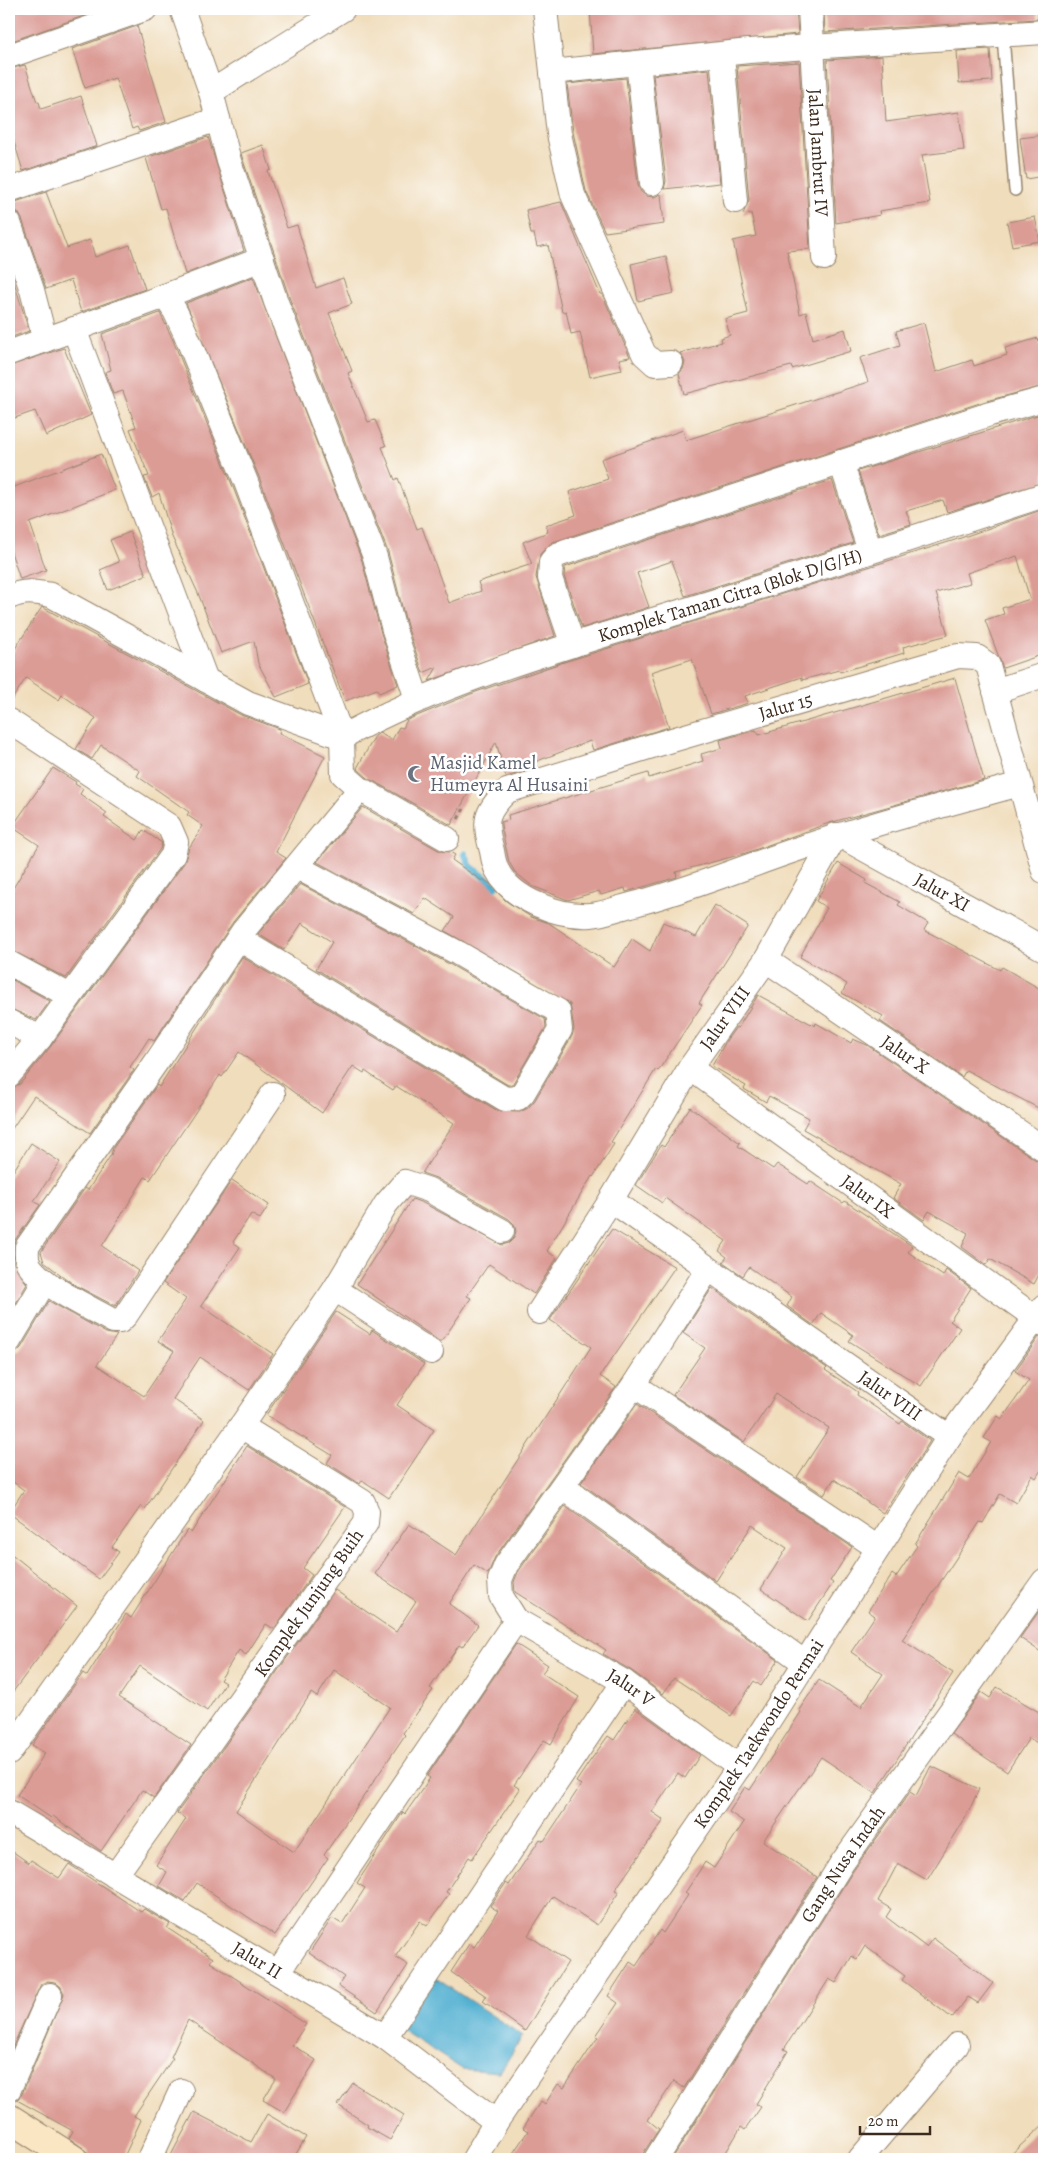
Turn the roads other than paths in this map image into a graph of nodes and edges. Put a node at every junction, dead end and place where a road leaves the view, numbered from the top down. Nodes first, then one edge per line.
1 (145, 9) edge
2 (182, 9) edge
3 (343, 9) edge
4 (545, 9) edge
5 (810, 9) edge
6 (1044, 32) edge
7 (1003, 36) junction
8 (812, 47) junction
9 (722, 55) junction
10 (9, 56) edge
11 (638, 63) junction
12 (552, 72) junction
13 (211, 92) junction
14 (218, 119) junction
15 (652, 183) dead end
16 (9, 190) edge
17 (1015, 190) dead end
18 (734, 202) dead end
19 (9, 223) edge
20 (824, 258) dead end
21 (262, 259) junction
22 (165, 296) junction
23 (74, 329) junction
24 (45, 340) junction
25 (9, 353) edge
26 (671, 363) dead end
27 (1044, 399) edge
28 (841, 462) junction
29 (1044, 495) edge
30 (870, 551) junction
31 (9, 597) edge
32 (573, 645) junction
33 (1044, 675) edge
34 (206, 680) junction
35 (995, 692) junction
36 (418, 699) junction
37 (9, 721) edge
38 (342, 737) junction
39 (1020, 784) junction
40 (360, 789) junction
41 (838, 835) junction
42 (446, 838) dead end
43 (297, 866) junction
44 (1044, 871) edge
45 (239, 939) junction
46 (1044, 949) edge
47 (766, 960) junction
48 (9, 963) edge
49 (70, 996) junction
50 (9, 1022) edge
51 (40, 1038) junction
52 (690, 1068) junction
53 (9, 1075) edge
54 (273, 1094) dead end
55 (1044, 1149) edge
56 (610, 1200) junction
57 (502, 1231) dead end
58 (708, 1268) junction
59 (45, 1281) junction
60 (335, 1289) junction
61 (539, 1312) dead end
62 (1042, 1316) edge
63 (9, 1342) edge
64 (431, 1352) dead end
65 (634, 1385) junction
66 (241, 1426) junction
67 (949, 1437) junction
68 (563, 1487) junction
69 (878, 1548) junction
70 (1044, 1582) edge
71 (516, 1620) junction
72 (805, 1663) junction
73 (624, 1682) junction
74 (9, 1753) edge
75 (739, 1767) junction
76 (9, 1812) edge
77 (116, 1876) junction
78 (278, 1972) junction
79 (50, 1995) dead end
80 (385, 2037) junction
81 (958, 2045) dead end
82 (9, 2089) edge
83 (181, 2091) dead end
84 (9, 2118) edge
85 (496, 2122) junction
86 (73, 2159) edge
87 (150, 2159) edge
88 (474, 2159) edge
89 (656, 2159) edge
90 (860, 2159) edge

1 - 10 street
2 - 13 street
3 - 13 street
4 - 12 street
5 - 8 street, Jalan Jambrut IV
6 - 7 street
7 - 8 street
7 - 17 lane
8 - 9 street
8 - 20 street, Jalan Jambrut IV
9 - 11 street
9 - 18 street
11 - 12 street
11 - 15 street
12 - 26 street
13 - 14 street
14 - 16 street
14 - 21 street
19 - 24 street
21 - 22 street
21 - 36 street
22 - 23 street
22 - 38 street
23 - 24 street
23 - 34 street
24 - 25 street
27 - 28 street
28 - 30 street
28 - 32 street
29 - 30 street, Komplek Taman Citra (Blok D/G/H)
30 - 32 street, Komplek Taman Citra (Blok D/G/H)
31 - 34 street
32 - 36 street, Komplek Taman Citra (Blok D/G/H)
33 - 35 street
34 - 38 street
35 - 39 street
35 - 41 street, Jalur 15
36 - 38 street, Komplek Taman Citra (Blok D/G/H)
37 - 49 street
38 - 40 street
39 - 41 street
39 - 44 street
40 - 42 street
40 - 43 street
41 - 46 street, Jalur XI
41 - 47 street, Jalur VIII
43 - 45 street
43 - 45 street
45 - 59 street
47 - 52 street, Jalur VIII
47 - 55 street, Jalur X
48 - 49 street
49 - 51 street
50 - 51 street
51 - 53 street
52 - 56 street, Jalur VIII
52 - 62 street, Jalur IX
54 - 59 street
56 - 58 street, Jalur VIII
56 - 61 street, Jalur VIII
57 - 60 street
58 - 65 street
58 - 67 street, Jalur VIII
59 - 63 street
60 - 64 street
60 - 66 street
62 - 67 street, Komplek Taekwondo Permai
65 - 68 street
65 - 69 street
66 - 74 street
66 - 77 street, Komplek Junjung Buih
67 - 69 street, Komplek Taekwondo Permai
68 - 71 street
68 - 72 street
69 - 72 street, Komplek Taekwondo Permai
70 - 89 street, Gang Nusa Indah
71 - 73 street, Jalur V
71 - 78 street
72 - 75 street, Komplek Taekwondo Permai
73 - 75 street, Jalur V
73 - 80 street
75 - 85 street, Komplek Taekwondo Permai
76 - 77 street, Jalur II
77 - 78 street, Jalur II
78 - 80 street, Jalur II
79 - 82 street
80 - 85 street, Jalur II
81 - 90 street
83 - 87 street
84 - 86 main road
85 - 88 street, Komplek Taekwondo Permai

